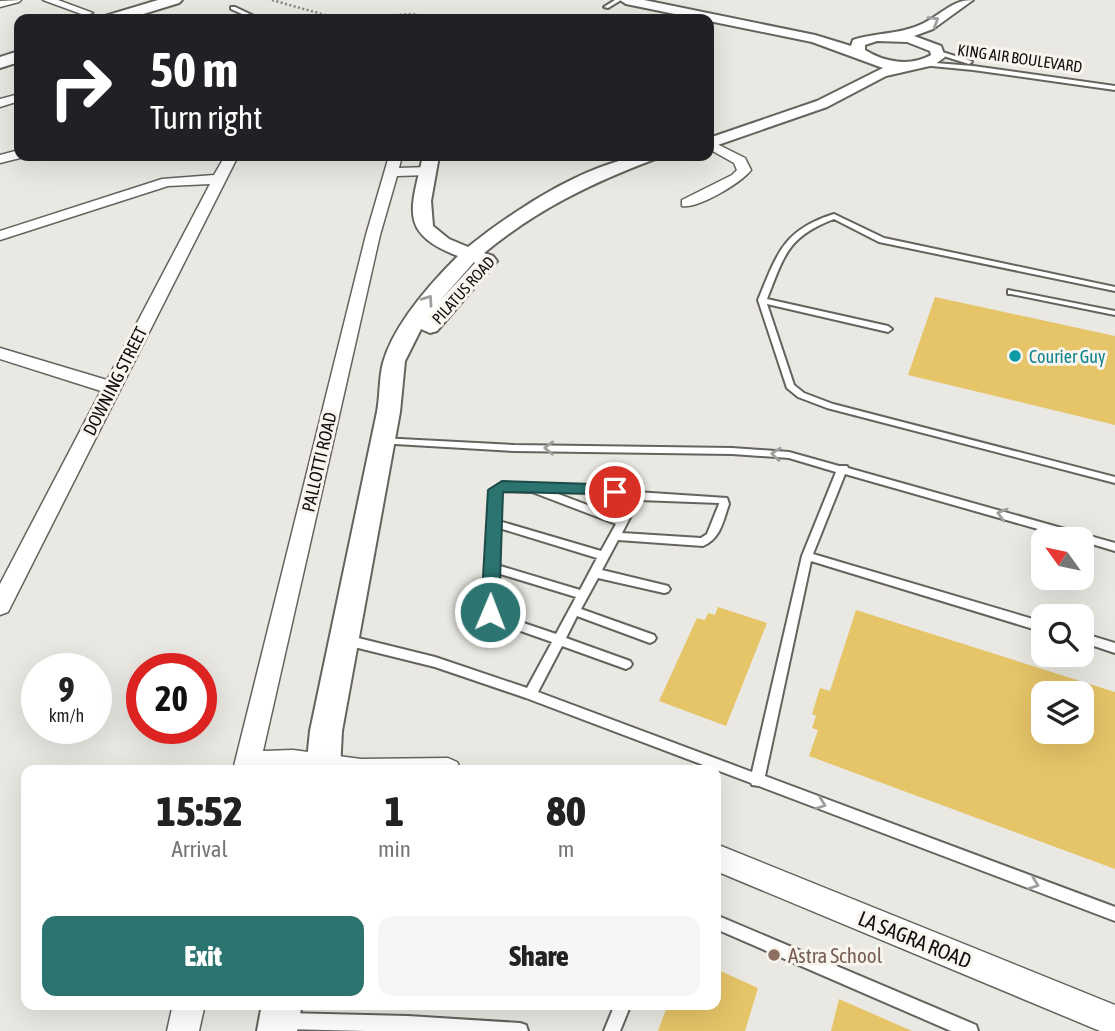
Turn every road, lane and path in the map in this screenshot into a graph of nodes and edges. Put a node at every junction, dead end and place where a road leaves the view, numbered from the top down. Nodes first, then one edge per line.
1 (48, 0) edge
2 (174, 0) edge
3 (272, 0) edge
4 (618, 0) edge
5 (626, 0) edge
6 (658, 0) edge
7 (192, 2) dead end
8 (972, 4) edge
9 (606, 7) dead end
10 (233, 8) dead end
11 (88, 13) dead end
12 (128, 14) edge
13 (155, 14) edge
14 (246, 14) edge
15 (321, 14) edge
16 (692, 14) edge
17 (714, 19) edge
18 (898, 37) junction
19 (866, 39) junction
20 (934, 49) junction
21 (860, 54) junction
22 (912, 65) junction
23 (1115, 86) edge
24 (714, 134) edge
25 (714, 142) edge
26 (714, 147) edge
27 (228, 161) edge
28 (636, 161) edge
29 (654, 161) edge
30 (429, 163) edge
31 (393, 164) edge
32 (218, 179) junction
33 (687, 203) dead end
34 (0, 236) edge
35 (480, 258) junction
36 (1115, 289) edge
37 (1011, 292) dead end
38 (762, 300) junction
39 (1115, 313) edge
40 (888, 329) dead end
41 (0, 353) edge
42 (112, 388) junction
43 (381, 441) junction
44 (843, 468) junction
45 (1115, 480) edge
46 (531, 487) junction
47 (636, 496) junction
48 (621, 522) junction
49 (494, 523) junction
50 (614, 537) junction
51 (1115, 547) edge
52 (807, 555) junction
53 (604, 556) junction
54 (491, 567) junction
55 (8, 571) edge
56 (596, 573) junction
57 (664, 589) dead end
58 (584, 595) junction
59 (0, 606) edge
60 (575, 611) junction
61 (1031, 622) edge
62 (650, 638) dead end
63 (343, 639) junction
64 (559, 640) junction
65 (1094, 642) edge
66 (1115, 648) edge
67 (626, 664) dead end
68 (530, 694) junction
69 (246, 765) edge
70 (262, 765) edge
71 (311, 765) edge
72 (324, 765) edge
73 (717, 765) edge
74 (721, 766) edge
75 (757, 780) junction
76 (721, 859) edge
77 (1115, 914) edge
78 (721, 924) edge
79 (188, 1010) edge
80 (621, 1010) edge
81 (279, 1019) edge
82 (1115, 1021) edge
83 (183, 1031) edge
84 (520, 1031) edge
85 (612, 1031) edge
86 (970, 1031) edge

1 - 11 street
2 - 12 main road
3 - 15 path
4 - 9 lane
5 - 16 street
6 - 19 street
7 - 13 main road
18 -> 8 street
8 - 20 street
10 - 14 lane
17 - 21 street
18 - 19 street
18 - 20 street
19 - 21 street
20 - 22 street
20 - 23 lane, KING AIR BOULEVARD
21 - 22 street
21 - 24 street
22 - 23 lane, KING AIR BOULEVARD
22 - 25 street
26 - 33 street
27 - 32 street, DOWNING STREET
28 - 35 street, PILATUS ROAD
29 - 35 street, PILATUS ROAD
30 - 31 street
30 - 35 street
31 - 69 street, PALLOTTI ROAD
32 - 34 street
32 - 42 street, DOWNING STREET
35 - 43 street, PILATUS ROAD
36 - 38 lane
37 - 39 lane
38 - 40 lane
38 - 45 lane
41 - 42 street
42 - 55 street, DOWNING STREET
44 -> 43 lane
43 - 63 street
51 -> 44 lane
44 - 52 lane
46 - 47 lane
46 - 48 lane
46 - 49 lane
47 - 48 lane
47 - 50 lane
48 - 50 lane
49 - 53 lane
49 - 54 lane
50 - 53 lane
52 - 61 lane
52 - 75 lane
53 - 56 lane
54 - 58 lane
54 - 64 lane
55 - 59 street, DOWNING STREET
56 - 57 lane
56 - 58 lane
58 - 60 lane
60 - 62 lane
60 - 64 lane
63 - 68 lane
63 - 72 street
64 - 67 lane
64 - 68 lane
65 - 66 lane
68 - 73 lane
70 - 71 street
74 - 75 lane
75 -> 77 lane
76 - 82 street, LA SAGRA ROAD
78 - 86 lane
79 - 83 street
80 - 85 lane
81 - 84 lane

